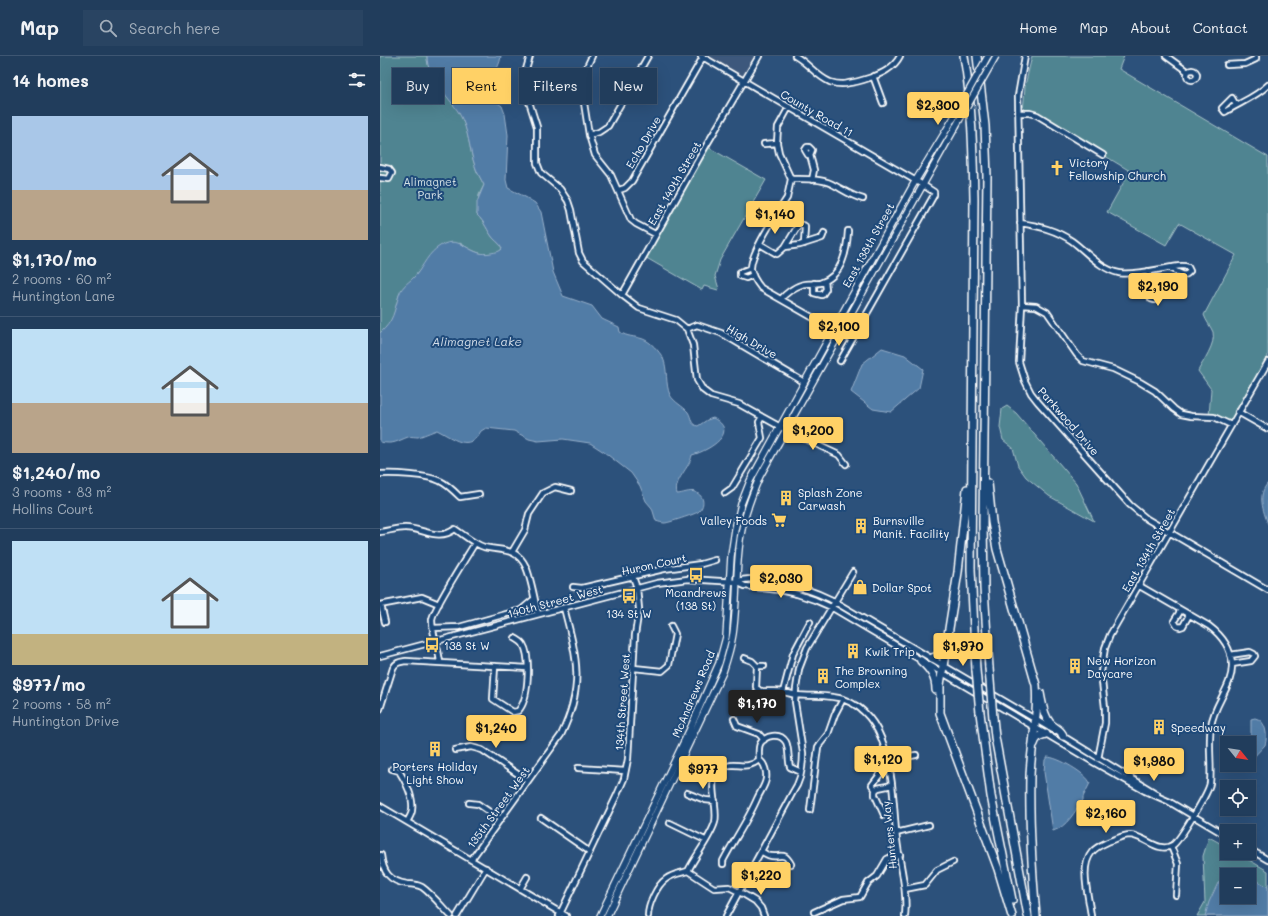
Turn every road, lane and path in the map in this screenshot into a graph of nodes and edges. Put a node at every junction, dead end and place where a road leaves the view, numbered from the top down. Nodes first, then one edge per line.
1 (530, 56) edge
2 (592, 56) edge
3 (648, 56) edge
4 (702, 56) edge
5 (759, 56) edge
6 (795, 56) edge
7 (900, 56) edge
8 (964, 56) edge
9 (977, 56) edge
10 (988, 56) edge
11 (996, 56) edge
12 (1026, 56) edge
13 (1166, 56) edge
14 (1256, 56) edge
15 (1172, 57) edge
16 (1227, 65) dead end
17 (1188, 72) dead end
18 (873, 76) junction
19 (744, 81) junction
20 (1268, 85) edge
21 (883, 103) dead end
22 (1236, 105) dead end
23 (789, 107) junction
24 (1018, 113) junction
25 (589, 135) junction
26 (777, 143) junction
27 (764, 144) dead end
28 (1103, 155) dead end
29 (810, 156) dead end
30 (380, 167) edge
31 (380, 178) edge
32 (791, 179) junction
33 (812, 180) junction
34 (916, 181) junction
35 (923, 185) junction
36 (618, 190) junction
37 (863, 199) dead end
38 (1020, 223) junction
39 (848, 231) dead end
40 (824, 233) dead end
41 (655, 234) junction
42 (760, 244) junction
43 (804, 244) junction
44 (786, 247) junction
45 (751, 268) junction
46 (1169, 268) dead end
47 (1148, 271) junction
48 (753, 275) junction
49 (1150, 280) dead end
50 (825, 281) junction
51 (814, 284) junction
52 (622, 295) junction
53 (781, 299) junction
54 (1022, 305) junction
55 (687, 329) junction
56 (833, 330) junction
57 (840, 334) junction
58 (852, 340) junction
59 (840, 361) dead end
60 (1268, 362) edge
61 (804, 382) junction
62 (1238, 412) junction
63 (762, 417) junction
64 (984, 423) junction
65 (1231, 425) junction
66 (779, 427) junction
67 (1268, 429) edge
68 (786, 430) junction
69 (971, 447) junction
70 (846, 464) dead end
71 (380, 474) edge
72 (571, 491) dead end
73 (725, 493) dead end
74 (479, 494) dead end
75 (380, 532) edge
76 (1169, 533) junction
77 (475, 542) junction
78 (512, 552) junction
79 (715, 560) dead end
80 (853, 572) dead end
81 (633, 577) junction
82 (729, 581) junction
83 (736, 582) junction
84 (1138, 585) junction
85 (573, 587) dead end
86 (637, 588) junction
87 (1268, 590) edge
88 (534, 599) junction
89 (835, 601) junction
90 (439, 604) junction
91 (381, 605) edge
92 (831, 607) junction
93 (564, 608) junction
94 (1181, 610) junction
95 (538, 614) junction
96 (1190, 614) junction
97 (385, 622) dead end
98 (810, 622) dead end
99 (671, 626) dead end
100 (433, 628) junction
101 (949, 630) junction
102 (515, 638) dead end
103 (436, 641) junction
104 (1230, 655) junction
105 (380, 656) edge
106 (744, 658) dead end
107 (932, 658) junction
108 (921, 661) junction
109 (440, 663) junction
110 (943, 664) junction
111 (1232, 664) junction
112 (495, 666) junction
113 (757, 666) junction
114 (764, 666) dead end
115 (527, 668) junction
116 (634, 668) junction
117 (942, 672) junction
118 (1036, 685) junction
119 (783, 692) junction
120 (795, 695) junction
121 (843, 699) junction
122 (380, 709) edge
123 (940, 713) junction
124 (734, 719) dead end
125 (1036, 719) junction
126 (1035, 728) junction
127 (1046, 734) junction
128 (1063, 736) junction
129 (764, 740) junction
130 (455, 750) dead end
131 (916, 755) dead end
132 (1099, 758) junction
133 (759, 760) junction
134 (887, 760) junction
135 (1095, 763) junction
136 (1030, 766) junction
137 (578, 768) dead end
138 (392, 769) dead end
139 (625, 771) junction
140 (801, 772) junction
141 (881, 773) dead end
142 (528, 781) junction
143 (892, 785) junction
144 (876, 790) junction
145 (687, 793) dead end
146 (715, 801) junction
147 (1170, 802) junction
148 (469, 803) dead end
149 (380, 806) edge
150 (810, 810) dead end
151 (884, 815) dead end
152 (1193, 816) junction
153 (541, 818) dead end
154 (500, 819) junction
155 (407, 822) junction
156 (670, 823) dead end
157 (929, 825) dead end
158 (1220, 832) edge
159 (896, 833) junction
160 (705, 840) junction
161 (1171, 846) junction
162 (590, 852) junction
163 (762, 852) junction
164 (1256, 853) edge
165 (381, 855) edge
166 (900, 855) junction
167 (471, 860) junction
168 (1268, 860) edge
169 (953, 862) dead end
170 (723, 864) dead end
171 (791, 864) dead end
172 (486, 868) junction
173 (688, 871) junction
174 (527, 876) dead end
175 (520, 889) junction
176 (905, 889) junction
177 (740, 892) junction
178 (1176, 895) dead end
179 (814, 912) dead end
180 (560, 914) edge
181 (451, 916) edge
182 (457, 916) edge
183 (566, 916) edge
184 (600, 916) edge
185 (607, 916) edge
186 (648, 916) edge
187 (726, 916) edge
188 (764, 916) edge
189 (905, 916) edge
190 (1013, 916) edge
191 (1028, 916) edge
192 (1036, 916) edge
193 (1091, 916) edge

1 - 52 street
2 - 25 street
3 - 25 street
4 - 19 street, County Road 11
4 - 36 street, Echo Drive
5 - 19 street, East 140th Street
6 - 18 street
7 - 18 street
8 - 69 highway
9 - 64 highway
10 - 34 main road, East 138th Street, bridge
11 - 35 main road, East 138th Street, bridge
12 - 24 street, Parkwood Drive
13 - 15 street
14 - 16 street
15 - 17 street
18 - 21 street
19 - 23 street, County Road 11
19 - 41 street, East 140th Street
20 - 22 street
23 - 26 street
23 - 34 street, County Road 11
24 - 28 street
24 - 38 street, Parkwood Drive
25 - 36 street
26 - 27 street
26 - 32 street
29 - 33 street
30 - 31 street
32 - 33 street
32 - 42 street
33 - 37 street
34 - 35 street, County Road 11
34 - 56 main road, East 138th Street
35 - 57 main road, East 138th Street
35 - 58 street
36 - 41 street
38 - 47 street
38 - 54 street, Parkwood Drive
39 - 50 street
40 - 43 street
41 - 52 street, East 140th Street
42 - 44 street
42 - 45 street
43 - 44 street
43 - 44 street
45 - 48 street
45 - 48 street
46 - 47 street
47 - 49 street
48 - 53 street
50 - 51 street
50 - 51 street
51 - 53 street
52 - 55 street
53 - 56 street
54 - 65 street
54 - 76 street, Parkwood Drive
55 - 61 street, High Drive
55 - 63 street
56 - 57 street
56 - 61 main road, East 138th Street
57 - 58 street
57 - 68 main road, East 138th Street
58 - 59 street
60 - 62 street, East 134th Street
61 - 66 main road, East 138th Street
62 - 65 street, East 134th Street
62 - 67 street
63 - 66 street
63 - 73 street
64 - 118 highway
64 - 191 highway, bridge
65 - 76 street, East 134th Street
66 - 68 street
66 - 82 main road, East 138th Street
68 - 70 street
68 - 83 main road, East 138th Street
69 - 101 highway
69 - 190 highway, bridge
71 - 74 street
72 - 78 street
75 - 77 street
76 - 84 street, East 134th Street
76 - 87 street, Parkwood Drive
77 - 78 street
77 - 90 street
78 - 88 street
79 - 81 street, Huron Court
80 - 89 street
81 - 85 street, Huron Court
81 - 86 street, 134th Street West
82 - 83 street, 140th Street West
82 - 86 street, 140th Street West
82 - 184 main road, McAndrews Road
83 - 89 street
83 - 92 street
83 - 185 main road, McAndrews Road
84 - 94 street
84 - 132 street, East 134th Street
86 - 93 street, 140th Street West
86 - 116 street, 134th Street West
88 - 95 street
88 - 100 street
89 - 92 street
89 - 107 street
90 - 91 street
90 - 100 street
91 - 97 street
92 - 108 street
92 - 120 street
93 - 95 street, 140th Street West
93 - 142 street, 135th Street West
94 - 96 street
94 - 96 street
95 - 103 street, 140th Street West
96 - 104 street
98 - 119 street
99 - 116 street
100 - 103 street
101 - 107 highway
101 - 110 highway
102 - 115 street
103 - 105 street, 140th Street West
103 - 109 street
104 - 111 street
104 - 111 street
106 - 113 street
107 - 110 street
108 - 117 street
108 - 123 highway
109 - 112 street
109 - 122 street
110 - 117 highway
110 - 125 street
111 - 152 street
112 - 115 street
112 - 115 street
113 - 114 street
113 - 119 street, Hunters Way
116 - 139 street, 134th Street West
117 - 123 highway
117 - 126 street
118 - 125 highway
118 - 128 highway
119 - 120 street, Hunters Way
120 - 121 street, Hunters Way
120 - 140 street
121 - 134 street, Hunters Way
121 - 150 street
123 - 190 highway
124 - 129 street
125 - 126 highway
125 - 128 street
126 - 127 street
126 - 136 highway
127 - 135 street
127 - 136 highway
128 - 132 street
129 - 133 street
129 - 140 street
130 - 142 street
131 - 134 street
132 - 135 street, East 134th Street
132 - 147 street
133 - 146 street
133 - 170 street
134 - 143 street, Hunters Way
135 - 147 street
136 - 192 highway
137 - 139 street
138 - 155 street
139 - 162 street, 134th Street West
140 - 163 street
141 - 144 street
142 - 154 street, 135th Street West
143 - 144 street
143 - 159 street, Hunters Way
144 - 151 street
145 - 146 street
146 - 160 street
147 - 152 street
148 - 154 street
149 - 155 street
152 - 158 street
152 - 161 street
153 - 162 street
154 - 167 street, 135th Street West
155 - 167 street
156 - 160 street
157 - 159 street
159 - 166 street, Hunters Way
160 - 173 street
161 - 178 street
161 - 193 street
162 - 180 street, 134th Street West
163 - 171 street
163 - 177 street
164 - 168 street
165 - 181 street
166 - 176 street, Hunters Way
166 - 179 street
167 - 172 street
169 - 176 street
172 - 175 street
172 - 182 street
173 - 177 street
173 - 186 street
174 - 175 street
175 - 180 street
176 - 189 street, Hunters Way
177 - 187 street
177 - 188 street
180 - 183 street

